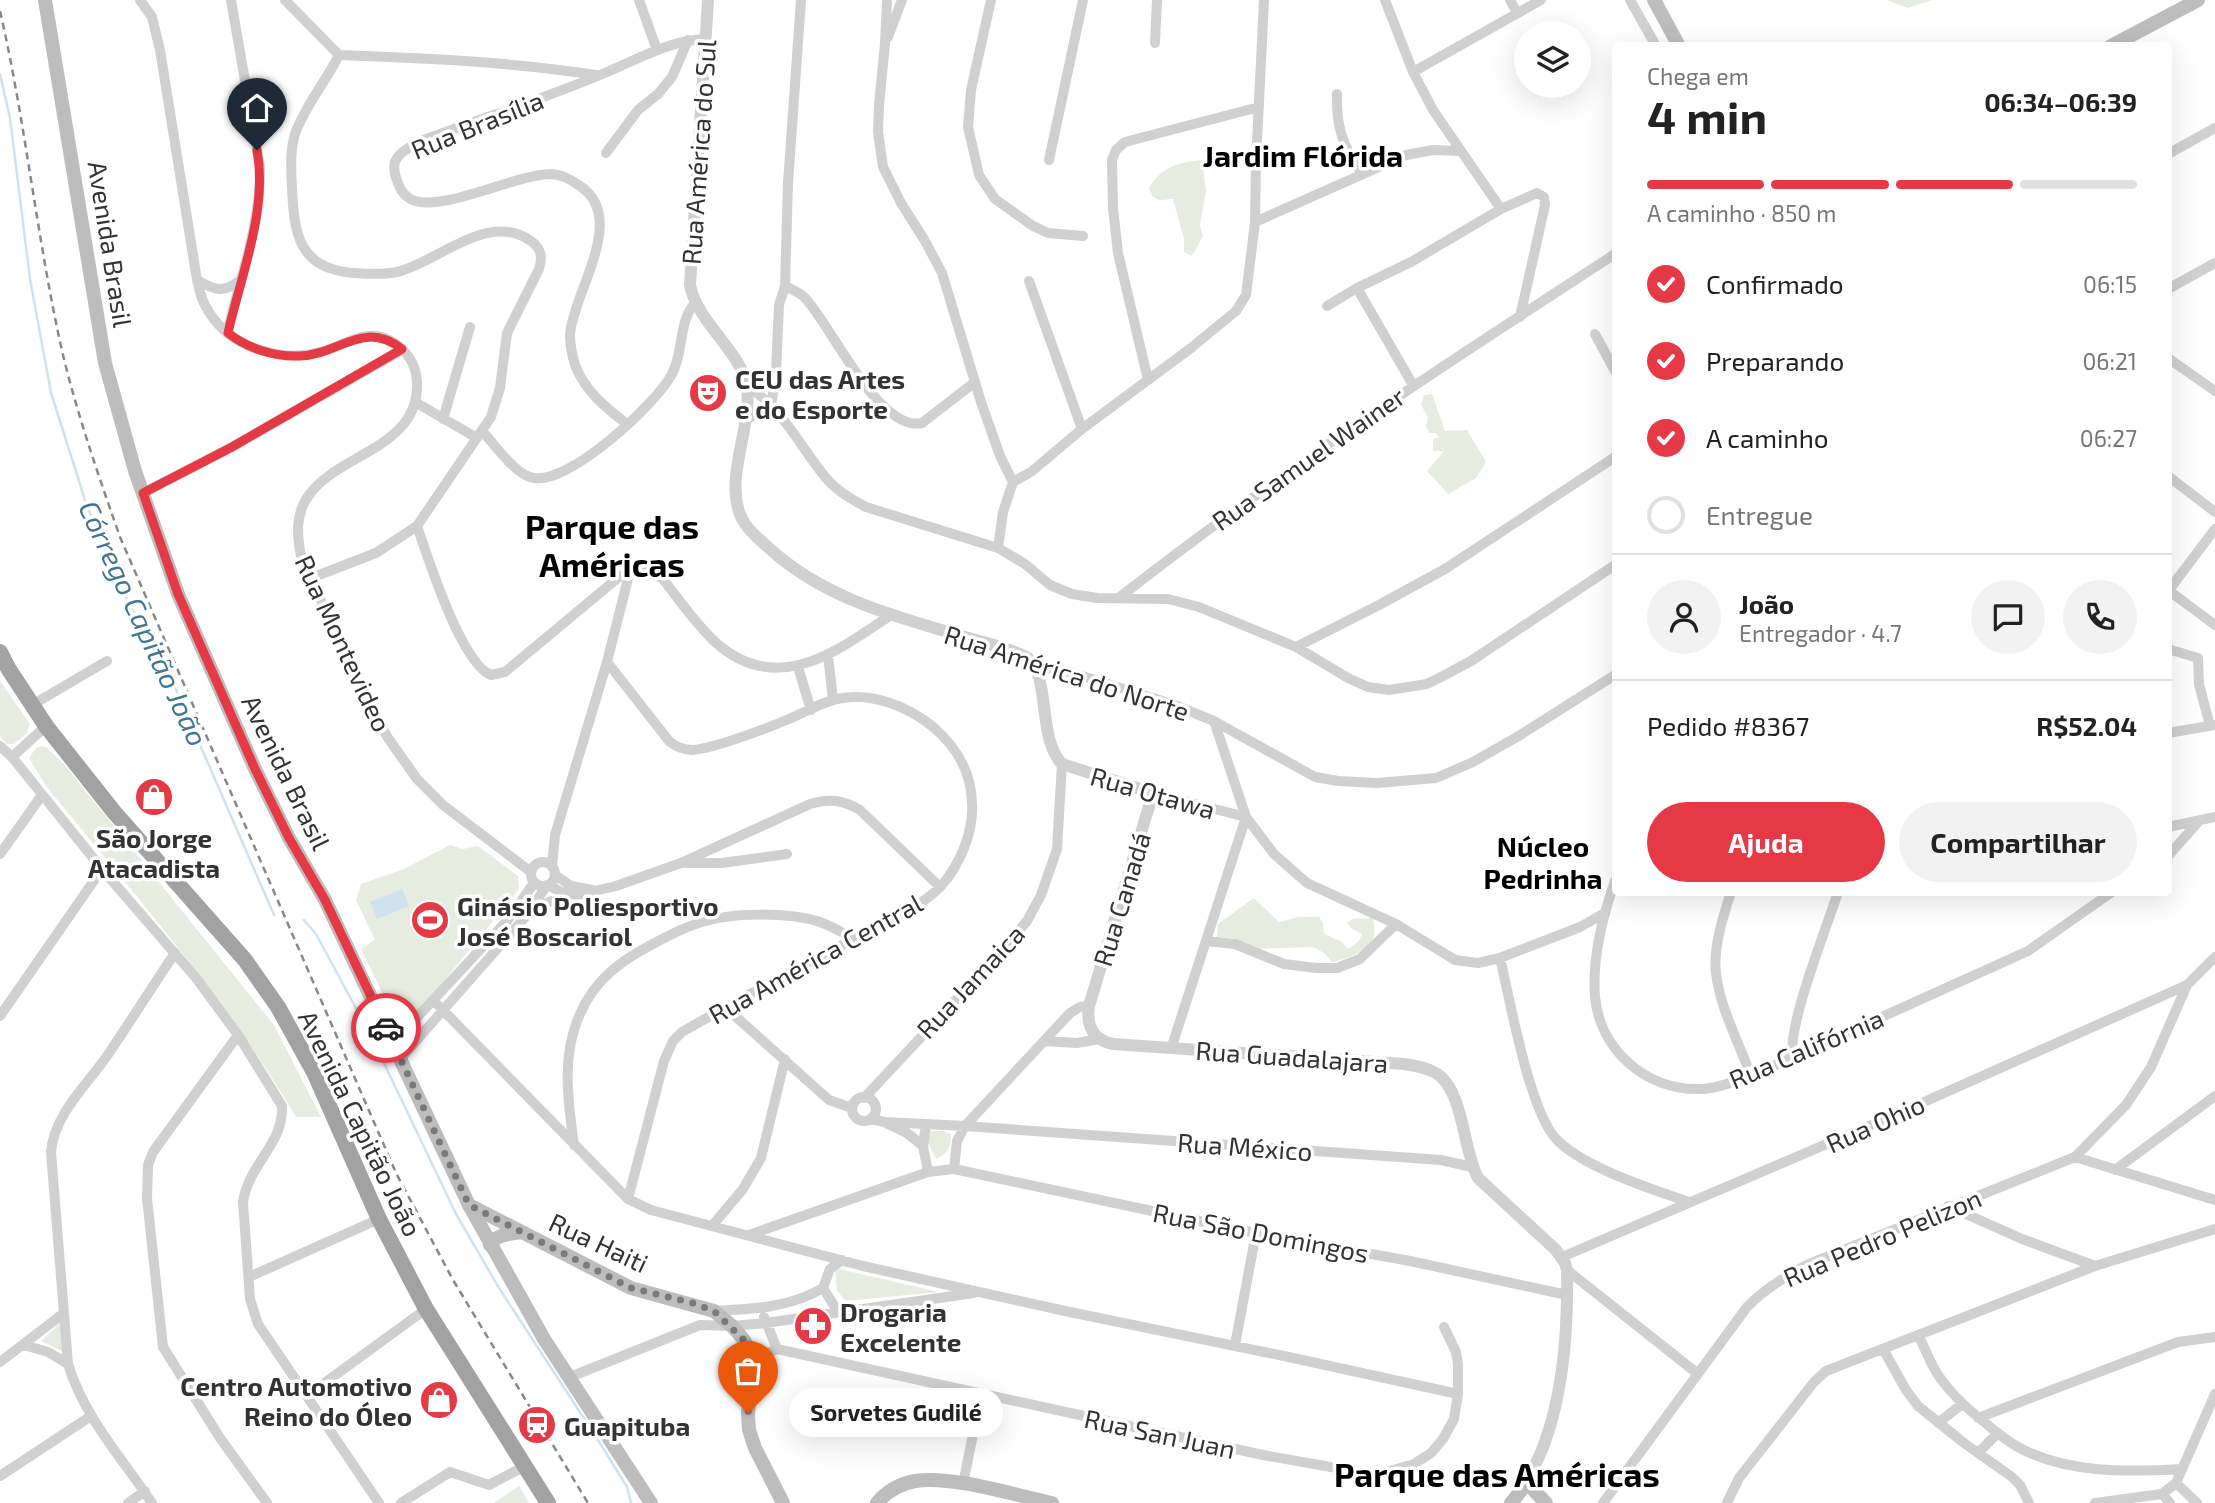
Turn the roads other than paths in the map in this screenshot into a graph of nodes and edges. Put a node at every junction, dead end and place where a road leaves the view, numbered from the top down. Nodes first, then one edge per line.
1 (46, 0) edge
2 (140, 0) edge
3 (231, 0) edge
4 (285, 0) edge
5 (639, 0) edge
6 (708, 0) edge
7 (801, 0) edge
8 (887, 0) edge
9 (902, 0) edge
10 (991, 0) edge
11 (1083, 0) edge
12 (1157, 0) edge
13 (1264, 0) edge
14 (1385, 0) edge
15 (1510, 0) edge
16 (1541, 0) edge
17 (1630, 0) edge
18 (1654, 0) edge
19 (2198, 0) edge
20 (1517, 13) junction
21 (706, 39) junction
22 (688, 40) junction
23 (1654, 42) edge
24 (1677, 42) edge
25 (2119, 42) edge
26 (1155, 43) dead end
27 (885, 44) junction
28 (657, 50) junction
29 (339, 55) junction
30 (1413, 72) junction
31 (600, 75) junction
32 (1337, 94) dead end
33 (1259, 107) junction
34 (2215, 128) edge
35 (1461, 151) junction
36 (2172, 152) edge
37 (606, 153) dead end
38 (1049, 160) dead end
39 (1362, 174) junction
40 (1501, 209) junction
41 (1255, 222) junction
42 (1083, 236) dead end
43 (1612, 256) edge
44 (2215, 263) edge
45 (197, 280) junction
46 (240, 280) junction
47 (1030, 281) dead end
48 (785, 286) junction
49 (2172, 287) edge
50 (1357, 288) junction
51 (695, 303) junction
52 (1327, 306) dead end
53 (1520, 317) junction
54 (470, 327) dead end
55 (228, 333) junction
56 (1595, 334) dead end
57 (402, 349) junction
58 (2172, 361) edge
59 (1612, 365) edge
60 (1148, 380) junction
61 (975, 382) junction
62 (1413, 385) junction
63 (747, 386) junction
64 (2215, 391) edge
65 (415, 402) junction
66 (747, 405) junction
67 (771, 406) junction
68 (443, 419) junction
69 (745, 419) junction
70 (627, 424) junction
71 (1082, 429) junction
72 (480, 435) junction
73 (1612, 459) edge
74 (2172, 479) edge
75 (1013, 482) junction
76 (143, 493) junction
77 (2215, 512) edge
78 (417, 526) junction
79 (2215, 529) edge
80 (998, 548) junction
81 (1612, 567) edge
82 (630, 571) junction
83 (311, 578) junction
84 (2172, 586) edge
85 (2172, 592) edge
86 (1120, 597) junction
87 (891, 615) junction
88 (2215, 625) edge
89 (1296, 647) junction
90 (2172, 650) edge
91 (0, 652) edge
92 (828, 655) junction
93 (107, 661) dead end
94 (607, 662) junction
95 (798, 667) junction
96 (1036, 667) junction
97 (1612, 677) edge
98 (833, 700) junction
99 (32, 705) junction
100 (811, 710) junction
101 (1214, 721) junction
102 (2213, 725) edge
103 (46, 726) junction
104 (2172, 732) edge
105 (0, 746) edge
106 (12, 757) junction
107 (1062, 764) junction
108 (1153, 793) junction
109 (42, 795) junction
110 (1246, 817) junction
111 (2215, 817) edge
112 (2200, 820) junction
113 (2172, 826) edge
114 (555, 835) junction
115 (2172, 852) edge
116 (0, 854) edge
117 (787, 854) dead end
118 (681, 863) junction
119 (102, 869) junction
120 (535, 871) junction
121 (554, 871) junction
122 (547, 885) junction
123 (940, 887) junction
124 (599, 890) junction
125 (1612, 890) edge
126 (569, 895) junction
127 (1730, 896) edge
128 (1837, 896) edge
129 (2106, 896) edge
130 (1604, 914) junction
131 (527, 915) junction
132 (1396, 923) junction
133 (854, 939) junction
134 (1206, 941) junction
135 (175, 953) junction
136 (2215, 957) edge
137 (1500, 958) junction
138 (2187, 985) junction
139 (433, 1000) junction
140 (1089, 1006) junction
141 (725, 1007) junction
142 (443, 1010) junction
143 (0, 1016) edge
144 (1798, 1016) junction
145 (238, 1035) junction
146 (1099, 1040) junction
147 (1045, 1041) junction
148 (393, 1042) junction
149 (1171, 1049) junction
150 (1807, 1049) junction
151 (1793, 1056) junction
152 (400, 1059) junction
153 (785, 1059) junction
154 (1751, 1076) junction
155 (877, 1083) junction
156 (2215, 1096) edge
157 (864, 1098) junction
158 (875, 1106) junction
159 (852, 1108) junction
160 (870, 1119) junction
161 (885, 1122) junction
162 (899, 1123) junction
163 (926, 1124) junction
164 (965, 1126) junction
165 (575, 1145) junction
166 (923, 1146) junction
167 (2075, 1157) junction
168 (1472, 1167) junction
169 (954, 1169) junction
170 (2115, 1170) junction
171 (928, 1171) junction
172 (628, 1199) junction
173 (2215, 1200) edge
174 (1689, 1202) junction
175 (469, 1205) junction
176 (1948, 1206) junction
177 (379, 1219) junction
178 (712, 1226) junction
179 (2215, 1229) edge
180 (522, 1232) junction
181 (1256, 1233) junction
182 (749, 1235) junction
183 (490, 1245) junction
184 (824, 1255) junction
185 (1562, 1259) junction
186 (842, 1260) junction
187 (2095, 1266) junction
188 (830, 1269) junction
189 (249, 1277) junction
190 (823, 1288) junction
191 (980, 1292) junction
192 (1567, 1295) junction
193 (761, 1308) junction
194 (426, 1309) junction
195 (714, 1311) junction
196 (838, 1312) junction
197 (64, 1313) junction
198 (766, 1323) junction
199 (732, 1326) junction
200 (1444, 1326) dead end
201 (1919, 1336) junction
202 (2215, 1337) edge
203 (24, 1345) junction
204 (1235, 1346) junction
205 (777, 1349) junction
206 (1883, 1349) junction
207 (754, 1359) junction
208 (0, 1362) edge
209 (68, 1364) junction
210 (1698, 1374) junction
211 (570, 1377) junction
212 (1458, 1394) junction
213 (2215, 1394) edge
214 (308, 1395) junction
215 (981, 1395) junction
216 (1962, 1404) junction
217 (91, 1416) junction
218 (1979, 1418) junction
219 (1938, 1423) junction
220 (1998, 1433) junction
221 (1978, 1453) junction
222 (525, 1466) junction
223 (2182, 1469) junction
224 (0, 1476) edge
225 (2176, 1483) junction
226 (962, 1485) junction
227 (145, 1492) junction
228 (2162, 1494) junction
229 (1522, 1495) edge
230 (128, 1503) edge
231 (152, 1503) edge
232 (267, 1503) edge
233 (379, 1503) edge
234 (401, 1503) edge
235 (548, 1503) edge
236 (651, 1503) edge
237 (783, 1503) edge
238 (878, 1503) edge
239 (1052, 1503) edge
240 (1546, 1503) edge
241 (1603, 1503) edge
242 (1727, 1503) edge
243 (2029, 1503) edge
244 (2095, 1503) edge
245 (2170, 1503) edge
246 (2197, 1503) edge

1 - 76 main road, Avenida Brasil
2 - 45 street
3 - 46 street
4 - 29 street
5 - 28 street
6 - 21 street, Rua América do Sul
7 - 48 street
8 - 27 street
9 - 27 street
10 - 42 street
11 - 38 street
12 - 26 street
13 - 33 street
14 - 30 street
15 - 20 street
16 - 20 street
17 - 23 street
18 - 24 main road
19 - 25 main road
20 - 30 street
21 - 22 street, Rua Brasília
21 - 51 street, Rua América do Sul
22 - 28 street, Rua Brasília
22 - 37 street
27 - 61 street
28 - 31 street, Rua Brasília
29 - 31 street
29 - 72 street
30 - 35 street
31 - 70 street, Rua Brasília
32 - 39 street
33 - 41 street
33 - 60 street
34 - 36 street
35 - 39 street
35 - 40 street
39 - 41 street
40 - 50 street
40 - 53 street
41 - 60 street
43 - 53 street, Rua Samuel Wainer
44 - 49 street
45 - 46 street
45 - 55 street
46 - 55 street
47 - 71 street
48 - 61 street
48 - 67 street
50 - 52 street
50 - 62 street
51 - 63 street, Rua América do Norte
51 - 70 street
53 - 62 street, Rua Samuel Wainer
54 - 68 street
55 - 57 street
56 - 59 street
57 - 65 street
57 - 76 street
58 - 64 street
60 - 71 street
61 - 75 street
62 - 86 street, Rua Samuel Wainer
63 - 66 street, Rua América do Norte
63 - 67 street
65 - 68 street
65 - 83 street, Rua Montevideo
66 - 67 street
66 - 69 street, Rua América do Norte
67 - 69 street
67 - 80 street
68 - 72 street
69 - 87 street, Rua América do Norte
70 - 72 street
71 - 75 street
72 - 78 street
73 - 89 street
74 - 77 street
75 - 80 street
76 - 148 main road, Avenida Brasil
78 - 82 street
78 - 83 street
79 - 84 street
80 - 86 street
81 - 89 street
82 - 94 street
82 - 95 street
83 - 120 street, Rua Montevideo
85 - 88 street
86 - 89 street
87 - 92 street
87 - 96 street, Rua América do Norte
90 - 102 street
91 - 99 highway, Avenida Capitão João
92 - 95 street
92 - 98 street
93 - 99 street
94 - 100 street, Rua América Central
94 - 114 street
95 - 100 street
96 - 101 street, Rua América do Norte
96 - 107 street, Rua Jamaica
97 - 101 street, Rua América do Norte
98 - 100 street, Rua América Central
98 - 123 street, Rua América Central
99 - 103 highway, Avenida Capitão João
101 - 110 street
102 - 104 street
103 - 106 street
103 - 177 highway, Avenida Capitão João
105 - 106 street
106 - 109 street
107 - 108 street, Rua Otawa
107 - 155 street, Rua Jamaica
108 - 110 street, Rua Otawa
108 - 140 street, Rua Canadá
109 - 116 street
109 - 119 street
110 - 132 street
110 - 134 street
111 - 112 street
112 - 113 street
112 - 115 street
114 - 120 street
114 - 121 street
117 - 118 street
118 - 123 street
118 - 124 street
119 - 135 street
119 - 143 street
120 - 121 street
120 - 122 street
120 - 139 street
121 - 122 street
121 - 124 street
122 - 126 street
122 - 131 street
123 - 133 street, Rua América Central
124 - 126 street
125 - 130 street, Rua Califórnia
126 - 131 street
127 - 154 street
128 - 144 street
129 - 150 street, Rua Califórnia
130 - 137 street
130 - 154 street, Rua Califórnia
131 - 142 street
132 - 134 street
132 - 137 street
133 - 141 street, Rua América Central
133 - 165 street
134 - 149 street
135 - 145 street
135 - 197 street
136 - 138 street
137 - 174 street
138 - 167 street
138 - 174 street, Rua Ohio
139 - 142 street
139 - 148 street
140 - 146 street
140 - 147 street
141 - 153 street
141 - 172 street, Rua América Central
142 - 152 street
142 - 165 street
144 - 150 street
144 - 151 street
145 - 189 street
145 - 232 street
146 - 147 street, Rua Guadalajara
146 - 149 street, Rua Guadalajara
147 - 164 street
148 - 152 main road, Avenida Brasil
149 - 168 street, Rua Guadalajara
150 - 151 street, Rua Califórnia
151 - 154 street, Rua Califórnia
152 - 175 main road, Avenida Brasil
153 - 159 street
153 - 178 street
155 - 157 street, Rua Jamaica
155 - 158 street
156 - 170 street
157 - 158 street
157 - 159 street
158 - 160 street
158 - 162 street
159 - 160 street
160 - 161 street, Rua México
161 - 162 street, Rua México
161 - 166 street
162 - 163 street, Rua México
163 - 164 street, Rua México
163 - 166 street
164 - 168 street, Rua México
164 - 169 street
165 - 172 street
166 - 171 street
167 - 170 street
167 - 176 street, Rua Pedro Pelizon
168 - 185 street
169 - 171 street, Rua São Domingos
169 - 181 street, Rua São Domingos
170 - 173 street
171 - 182 street, Rua São Domingos
172 - 178 street
174 - 185 street, Rua Ohio
175 - 180 main road, Rua Haiti
175 - 183 main road, Avenida Brasil
176 - 187 street
176 - 210 street, Rua Pedro Pelizon
177 - 189 street
177 - 194 highway, Avenida Capitão João
178 - 182 street
179 - 187 street
180 - 183 main road, Rua Haiti
180 - 195 main road, Rua Haiti
181 - 192 street, Rua São Domingos
181 - 204 street
182 - 184 street
183 - 211 main road, Avenida Brasil
184 - 186 street
184 - 188 street
185 - 192 street
185 - 210 street
186 - 188 street
186 - 191 street
187 - 201 street
188 - 190 street
189 - 214 street
190 - 193 street
190 - 196 street
191 - 196 street
191 - 204 street
192 - 229 street
193 - 195 street
193 - 198 street
194 - 214 street
194 - 222 highway, Avenida Capitão João
195 - 199 main road, Rua Haiti
196 - 198 street
197 - 203 street
197 - 209 street
198 - 199 street
198 - 205 street
199 - 207 main road, Rua Haiti
199 - 211 street
200 - 212 street, Rua San Juan
201 - 206 street
201 - 216 street
202 - 218 street
203 - 208 street
203 - 209 street
204 - 212 street
205 - 207 street
205 - 215 street, Rua San Juan
206 - 219 street
206 - 242 street
207 - 237 main road
209 - 217 street
210 - 241 street, Rua Pedro Pelizon
211 - 236 main road, Avenida Brasil
212 - 215 street, Rua San Juan
213 - 223 street
214 - 233 street
215 - 226 street
216 - 218 street
216 - 219 street
217 - 224 street
217 - 227 street
218 - 220 street
219 - 221 street
220 - 221 street
220 - 223 street
221 - 243 street
222 - 234 street
222 - 235 highway, Avenida Capitão João
223 - 225 street
225 - 228 street
225 - 246 street
226 - 238 main road
226 - 239 main road
227 - 230 street
227 - 231 street
228 - 244 street
228 - 245 street
229 - 240 main road

